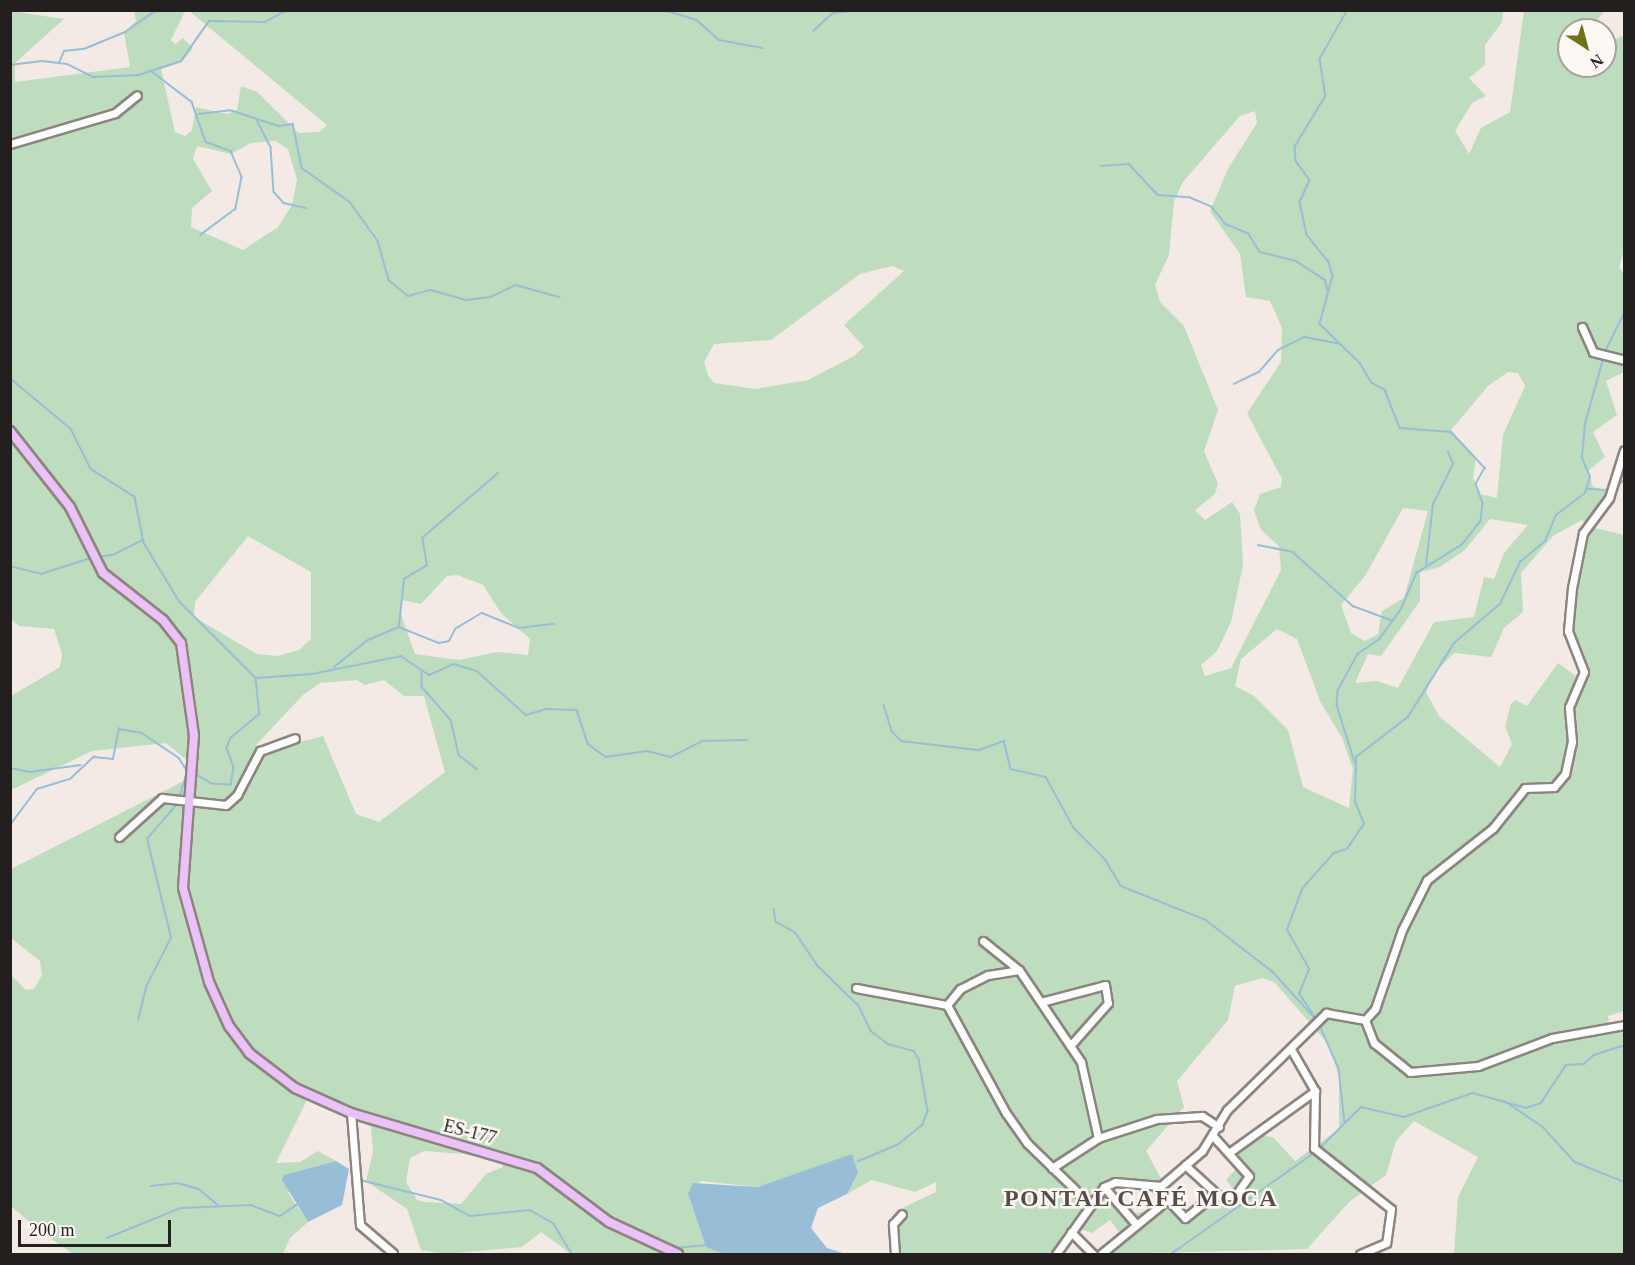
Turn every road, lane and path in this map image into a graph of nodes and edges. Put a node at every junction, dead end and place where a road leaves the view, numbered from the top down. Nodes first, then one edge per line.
1 (137, 95) dead end
2 (10, 144) edge
3 (1582, 327) dead end
4 (1624, 360) edge
5 (10, 431) edge
6 (1624, 450) edge
7 (295, 738) dead end
8 (189, 797) junction
9 (119, 837) dead end
10 (983, 941) dead end
11 (1020, 970) junction
12 (856, 988) dead end
13 (1041, 1002) junction
14 (947, 1005) junction
15 (1365, 1020) junction
16 (1624, 1026) edge
17 (1070, 1046) junction
18 (1292, 1051) junction
19 (1315, 1091) junction
20 (351, 1113) junction
21 (1219, 1127) junction
22 (1214, 1137) junction
23 (1098, 1138) junction
24 (1230, 1152) junction
25 (1185, 1165) junction
26 (1052, 1168) junction
27 (1104, 1187) junction
28 (1156, 1187) junction
29 (1221, 1197) junction
30 (1166, 1201) junction
31 (1090, 1204) junction
32 (902, 1214) dead end
33 (1136, 1223) junction
34 (1071, 1232) junction
35 (393, 1253) dead end
36 (678, 1254) edge
37 (895, 1254) edge
38 (1056, 1254) edge
39 (1093, 1254) edge
40 (1101, 1254) edge
41 (1360, 1254) edge

1 - 2 street
3 - 4 street
5 - 8 main road, ES-177
6 - 15 street
7 - 8 street
8 - 9 street
8 - 20 main road, ES-177 / ES-177
10 - 11 street
11 - 13 street
11 - 14 street
12 - 14 street
13 - 17 street
13 - 17 street
14 - 26 street
15 - 16 street
15 - 18 street
17 - 23 street
18 - 19 street
18 - 21 street
19 - 24 street
19 - 41 street
20 - 35 street
20 - 36 main road, ES-177 / ES-177
21 - 22 street
21 - 23 street
22 - 24 street
22 - 25 street
23 - 26 street
24 - 29 street
25 - 28 street
25 - 29 street
26 - 31 street
27 - 28 street
27 - 31 street
27 - 33 street
28 - 30 street
29 - 30 street
30 - 33 street
31 - 34 street
32 - 37 street
33 - 40 street
34 - 38 street
34 - 39 street

